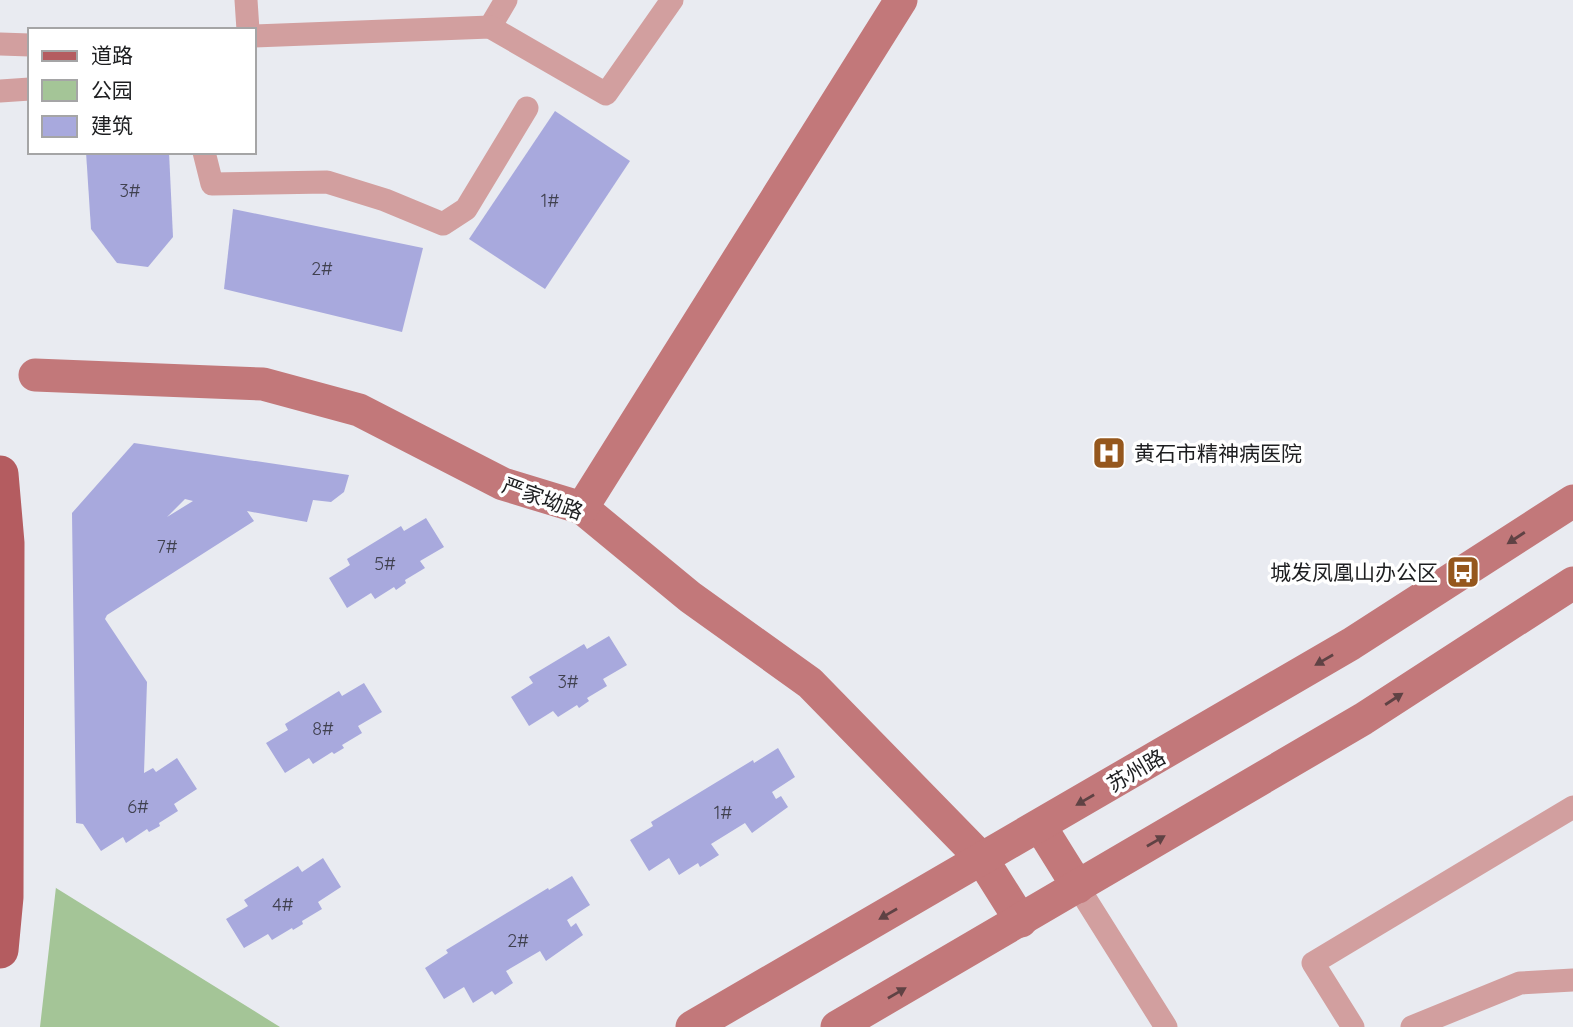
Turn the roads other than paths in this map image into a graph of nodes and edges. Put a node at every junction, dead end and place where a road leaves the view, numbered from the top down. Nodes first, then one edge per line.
1 (246, 0) edge
2 (506, 0) edge
3 (672, 0) edge
4 (901, 0) edge
5 (490, 27) junction
6 (248, 28) edge
7 (256, 36) edge
8 (0, 44) edge
9 (28, 45) edge
10 (28, 89) edge
11 (0, 91) edge
12 (527, 108) dead end
13 (204, 154) edge
14 (35, 375) dead end
15 (0, 474) edge
16 (1573, 501) edge
17 (582, 508) junction
18 (1573, 583) edge
19 (1573, 807) edge
20 (1040, 826) junction
21 (982, 859) junction
22 (1079, 887) junction
23 (1021, 921) junction
24 (0, 950) edge
25 (1573, 980) edge
26 (692, 1027) edge
27 (837, 1027) edge
28 (1166, 1027) edge
29 (1353, 1027) edge
30 (1412, 1027) edge

1 - 6 street
2 - 5 street
3 - 5 street
4 - 17 main road
5 - 7 street
8 - 9 street
10 - 11 street
12 - 13 street
14 - 17 main road, 严家坳路
15 - 24 main road
16 -> 20 main road, 苏州路
17 - 21 main road, 严家坳路
22 -> 18 main road
19 - 29 street
20 - 21 main road, 苏州路
20 - 22 main road
21 - 23 main road, 严家坳路
21 -> 26 main road, 苏州路
22 - 23 main road
22 - 28 street
27 -> 23 main road
25 - 30 street

